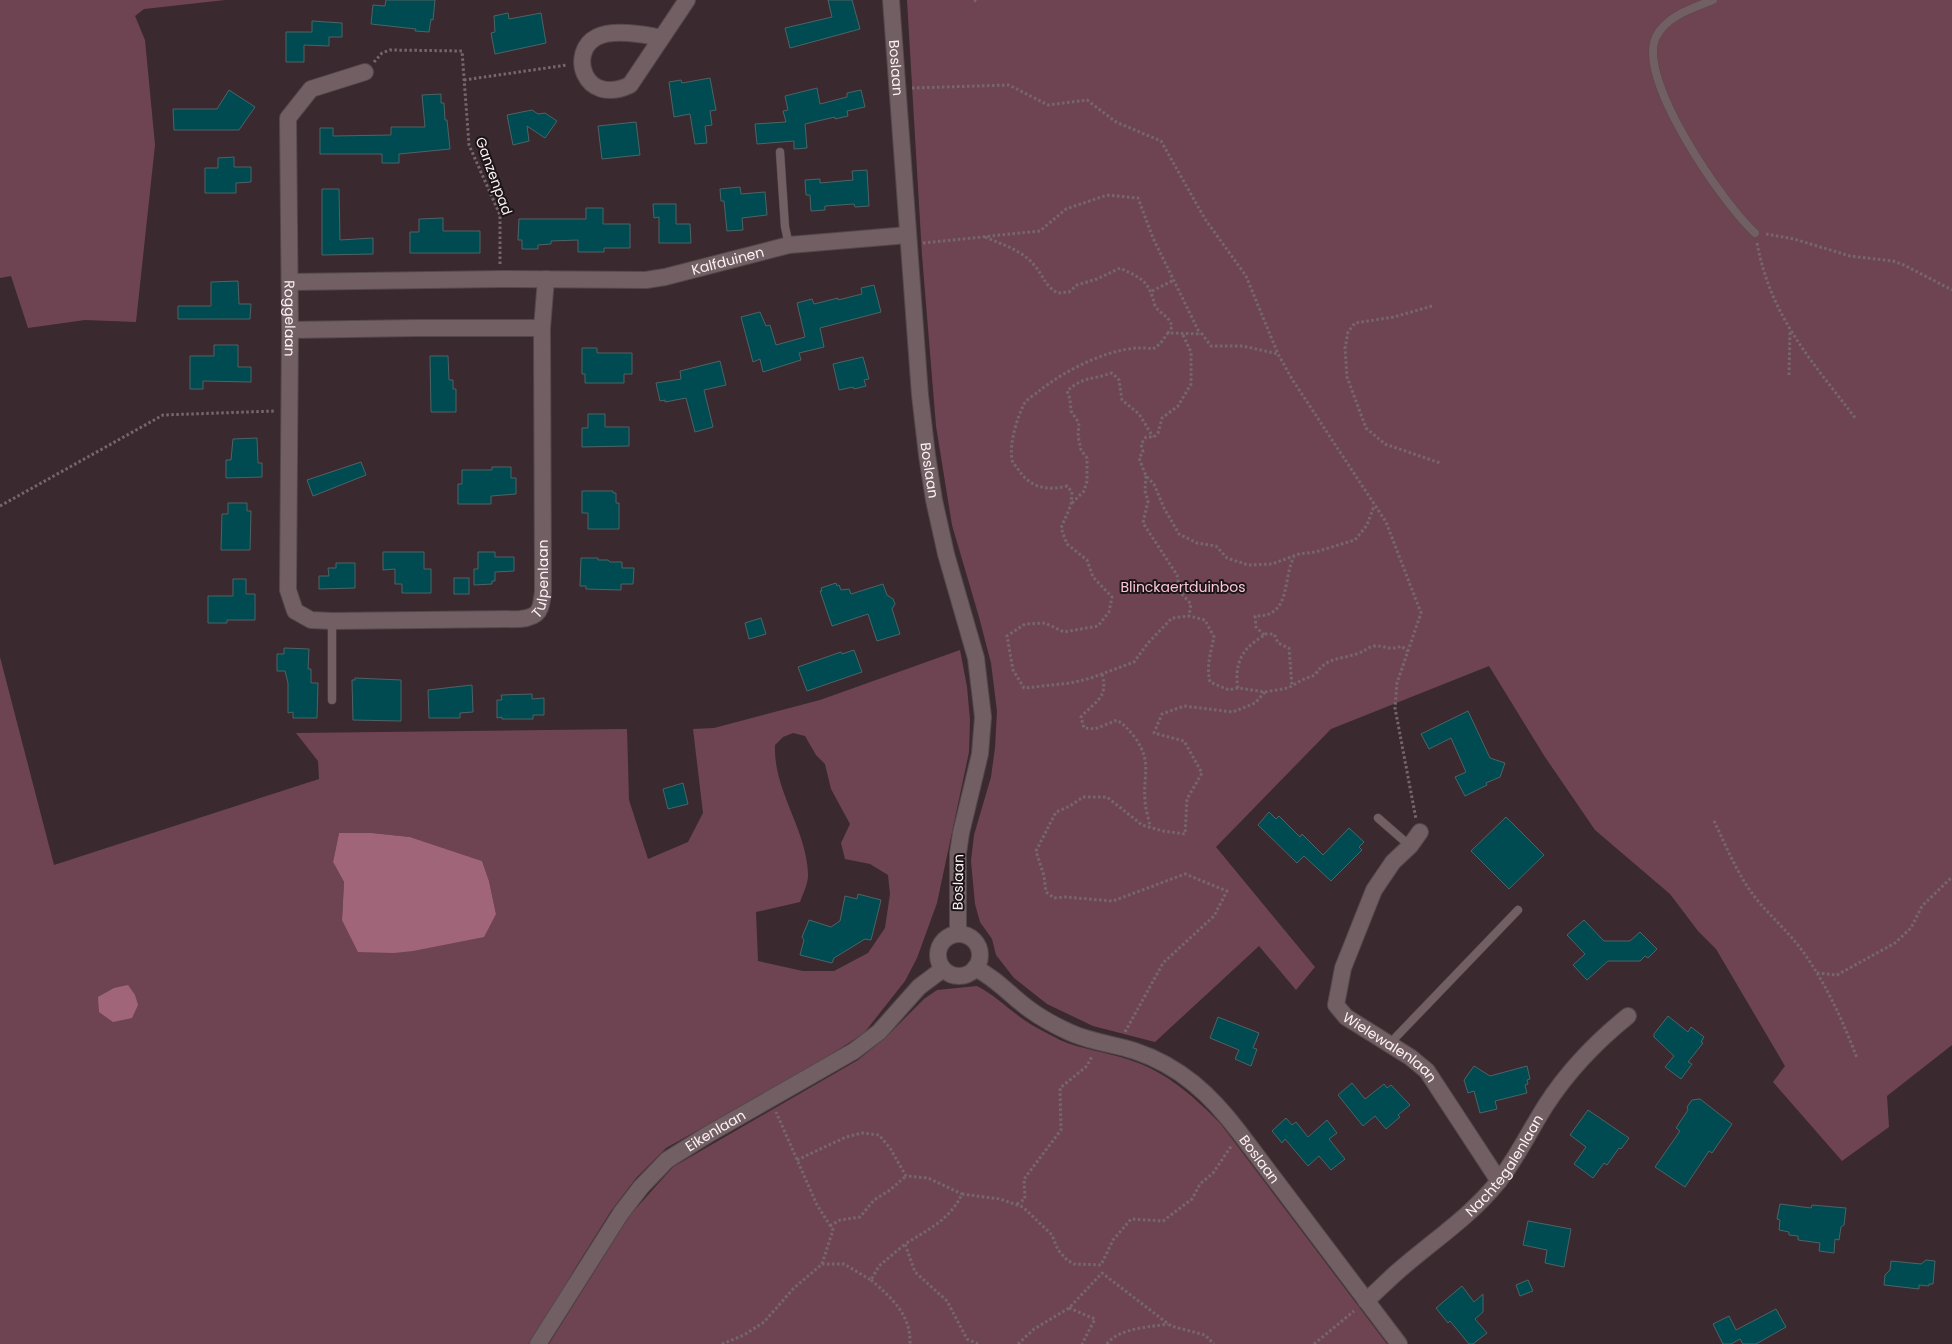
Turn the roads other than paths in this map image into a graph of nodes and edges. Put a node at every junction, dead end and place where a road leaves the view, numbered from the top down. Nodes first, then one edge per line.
1 (687, 0) edge
2 (891, 0) edge
3 (1713, 0) edge
4 (661, 38) junction
5 (365, 72) road end
6 (780, 152) dead end
7 (1755, 233) road end
8 (909, 243) junction
9 (789, 245) junction
10 (546, 279) junction
11 (290, 282) junction
12 (542, 328) junction
13 (290, 330) junction
14 (295, 611) joint
15 (332, 621) junction
16 (332, 700) dead end
17 (1378, 818) dead end
18 (1420, 832) road end
19 (1410, 846) junction
20 (1518, 910) dead end
21 (958, 934) junction
22 (974, 968) junction
23 (944, 969) junction
24 (1628, 1016) dead end
25 (1391, 1044) junction
26 (1499, 1181) junction
27 (1366, 1301) junction
28 (538, 1344) edge
29 (1399, 1344) edge

1 - 4 street
2 - 8 street, Boslaan
3 - 7 lane
4 - 4 street
5 - 11 street, Roggelaan
6 - 9 lane
8 - 9 street, Kalfduinen
8 - 21 street, Boslaan
9 - 10 street, Kalfduinen
10 - 11 street, Kalfduinen
10 - 12 street
11 - 13 street, Roggelaan
12 - 13 street
12 - 15 street, Tulpenlaan
13 - 14 street, Roggelaan
14 - 15 street, Tulpenlaan
15 - 16 lane
17 - 19 lane
18 - 19 street, Wielewalenlaan
19 - 25 street, Wielewalenlaan
20 - 25 lane
21 - 22 street
21 - 23 street
22 - 23 street
22 - 27 street, Boslaan
23 - 28 street, Eikenlaan
24 - 26 street, Nachtegalenlaan
25 - 26 street, Wielewalenlaan
26 - 27 street, Nachtegalenlaan
27 - 29 street, Boslaan

